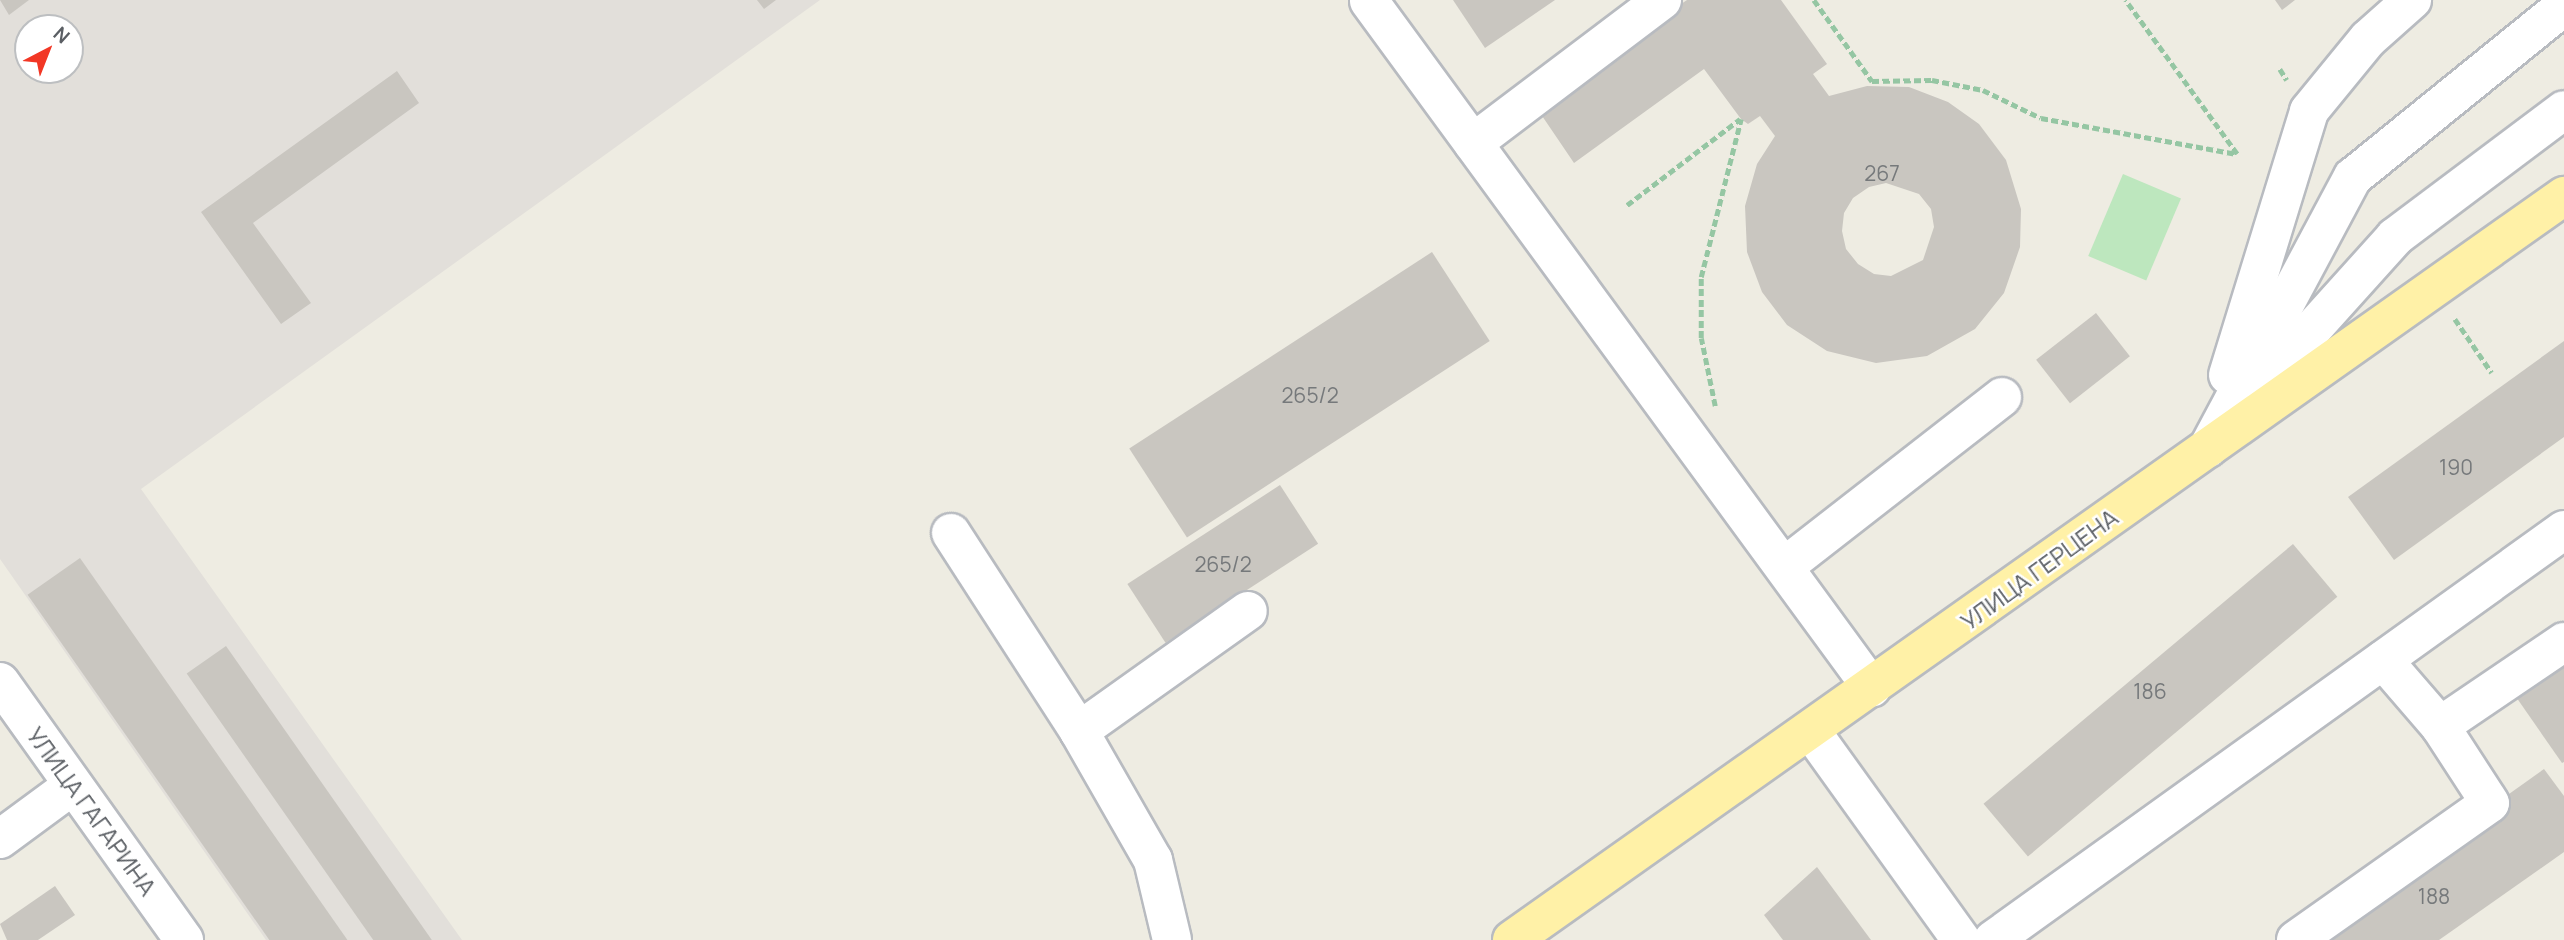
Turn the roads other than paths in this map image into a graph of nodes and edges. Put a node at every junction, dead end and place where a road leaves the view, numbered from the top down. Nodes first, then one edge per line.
1 (1662, 0) edge
2 (2412, 0) edge
3 (1369, 1) edge
4 (2564, 6) edge
5 (2564, 110) edge
6 (1473, 143) junction
7 (2564, 195) edge
8 (2002, 397) dead end
9 (2207, 448) junction
10 (2564, 530) edge
11 (951, 533) dead end
12 (1785, 566) junction
13 (1248, 611) dead end
14 (2564, 642) edge
15 (2383, 660) junction
16 (0, 681) edge
17 (1872, 688) junction
18 (2440, 726) junction
19 (1079, 731) junction
20 (1811, 731) junction
21 (72, 786) junction
22 (0, 839) edge
23 (184, 940) edge
24 (1172, 940) edge
25 (1512, 940) edge
26 (1961, 940) edge
27 (1993, 940) edge
28 (2296, 940) edge

1 - 6 street
2 - 9 street
3 - 6 street
4 - 9 street
5 - 9 street
6 - 12 street
7 - 9 main road, УЛИЦА ГЕРЦЕНА
8 - 12 street
9 - 17 main road, УЛИЦА ГЕРЦЕНА
10 - 15 street
11 - 19 street
12 - 17 street
13 - 19 street
14 - 18 street
15 - 18 street
15 - 27 street
16 - 21 street, УЛИЦА ГАГАРИНА
17 - 20 main road, УЛИЦА ГЕРЦЕНА
18 - 28 street
19 - 24 street
20 - 25 main road, УЛИЦА ГЕРЦЕНА
20 - 26 street
21 - 22 street
21 - 23 street, УЛИЦА ГАГАРИНА

